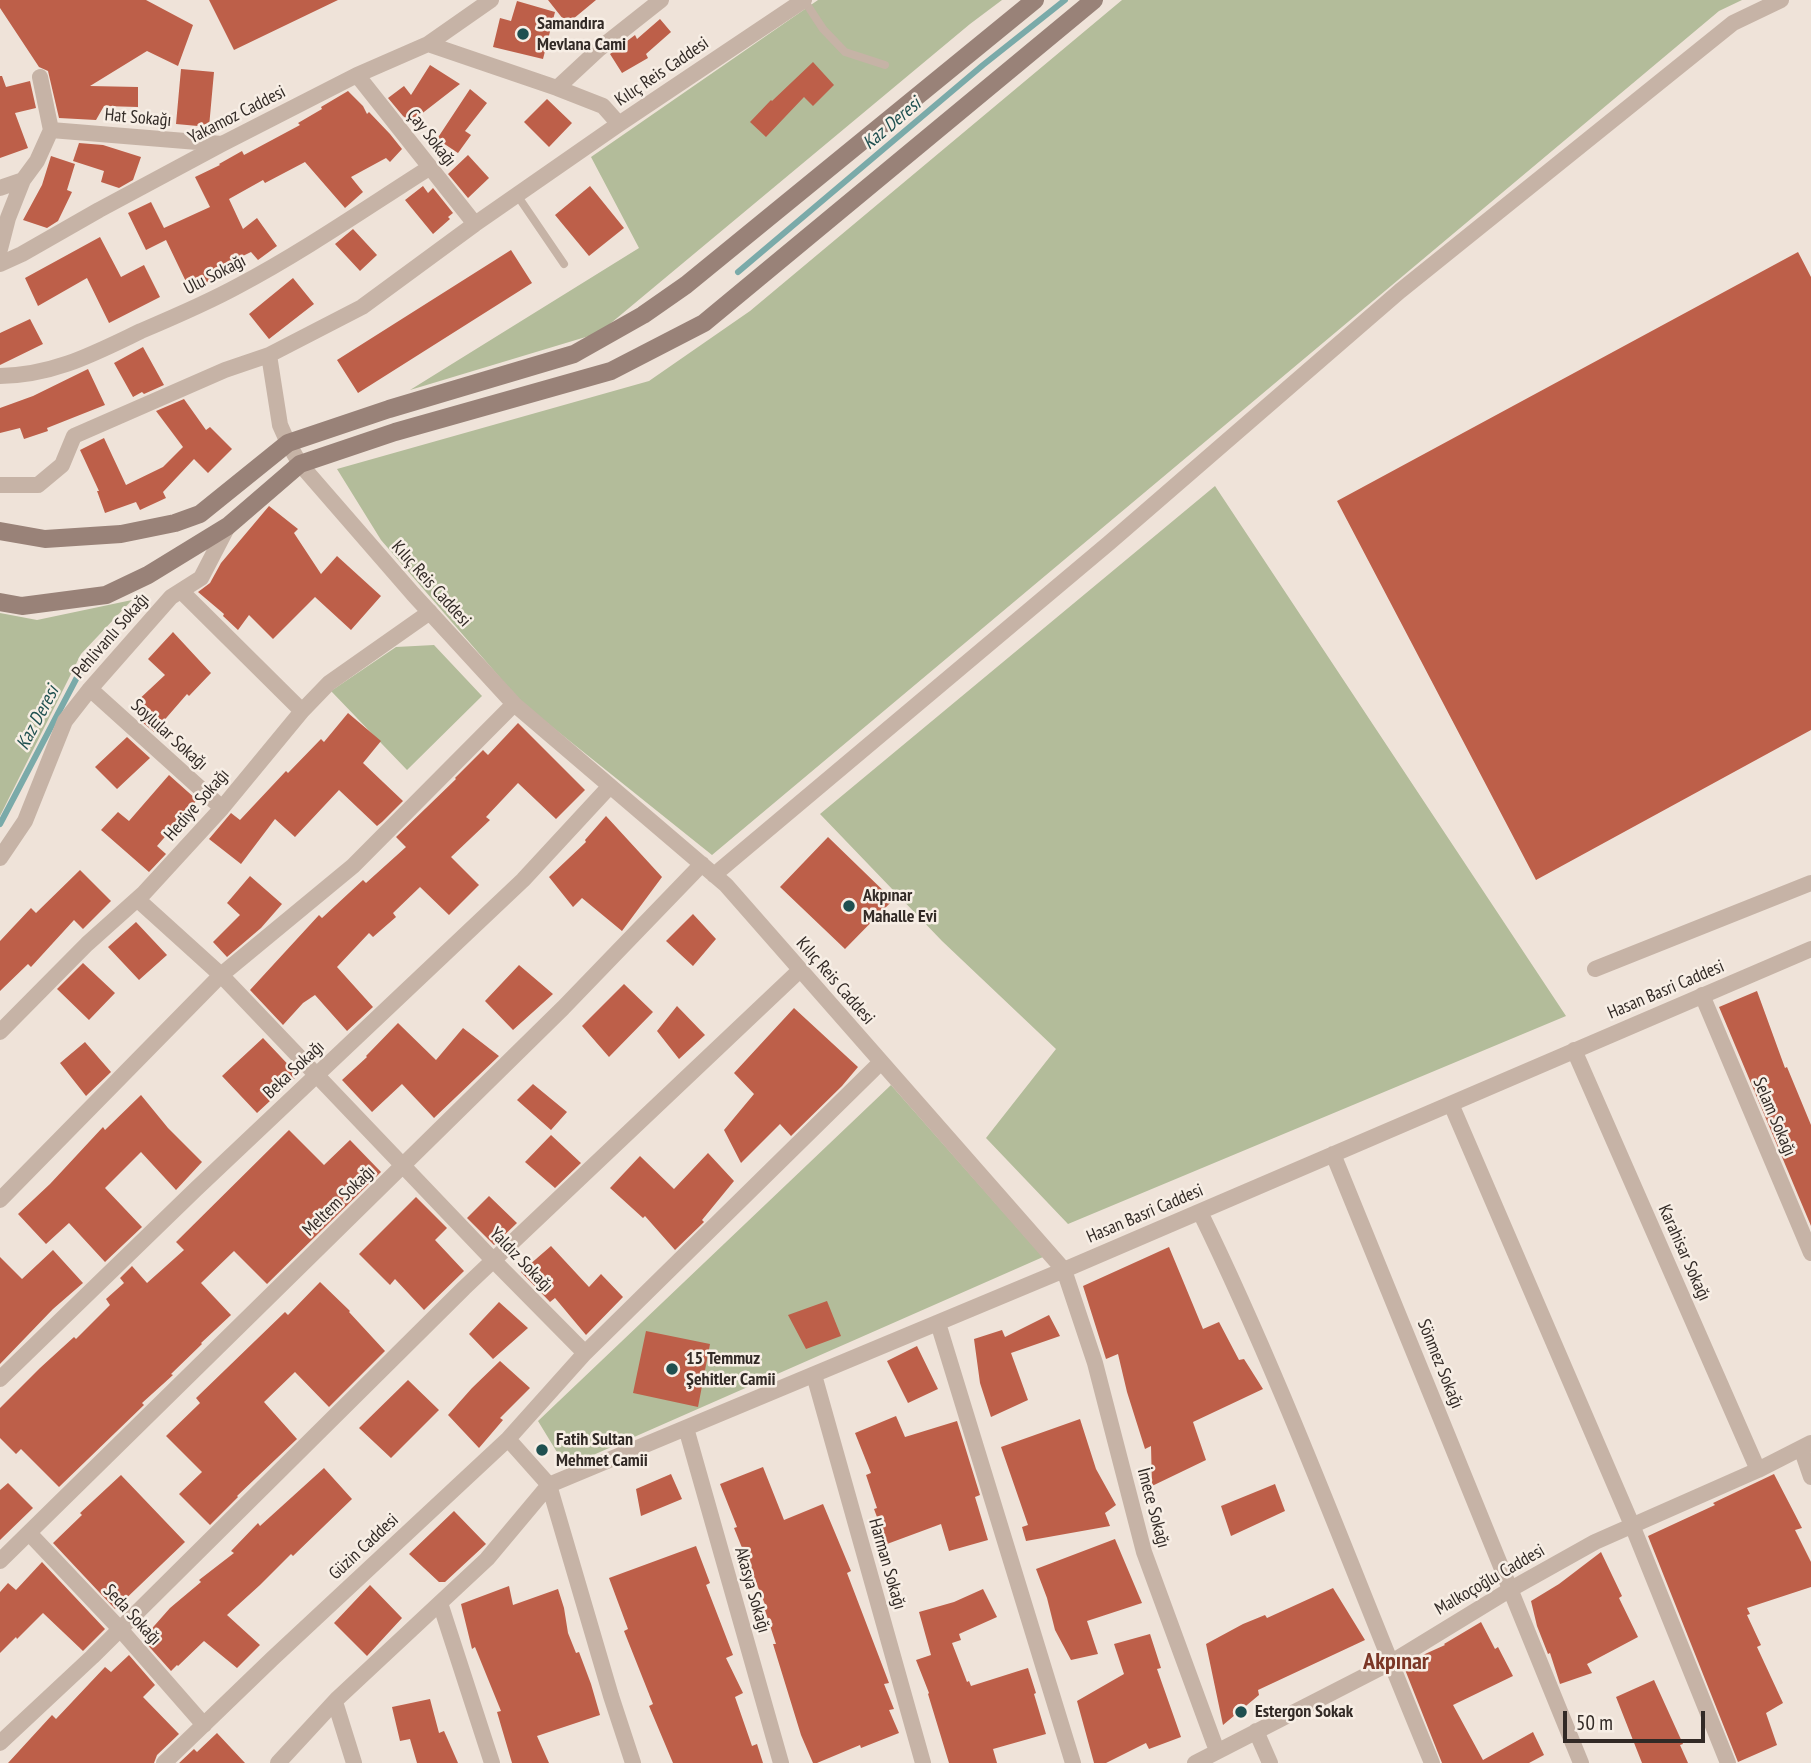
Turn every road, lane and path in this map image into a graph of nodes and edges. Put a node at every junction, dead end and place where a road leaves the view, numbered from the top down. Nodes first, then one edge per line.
1 (491, 0) edge
2 (661, 0) edge
3 (804, 0) edge
4 (1035, 0) edge
5 (1094, 0) edge
6 (1781, 0) edge
7 (428, 44) junction
8 (885, 65) dead end
9 (357, 75) junction
10 (40, 77) dead end
11 (557, 88) junction
12 (619, 124) junction
13 (51, 130) junction
14 (222, 144) junction
15 (429, 168) junction
16 (23, 180) junction
17 (0, 188) edge
18 (517, 195) junction
19 (475, 224) junction
20 (0, 249) edge
21 (0, 264) edge
22 (564, 264) dead end
23 (269, 355) junction
24 (0, 376) edge
25 (288, 443) junction
26 (300, 464) junction
27 (0, 485) edge
28 (228, 526) junction
29 (0, 531) edge
30 (181, 590) junction
31 (0, 602) edge
32 (430, 612) junction
33 (90, 689) junction
34 (514, 704) junction
35 (302, 711) junction
36 (610, 786) junction
37 (222, 808) junction
38 (0, 858) edge
39 (708, 869) junction
40 (1811, 883) edge
41 (137, 900) junction
42 (1811, 949) edge
43 (1594, 969) dead end
44 (800, 970) junction
45 (221, 975) junction
46 (1702, 995) junction
47 (0, 1032) edge
48 (1574, 1050) junction
49 (881, 1062) junction
50 (316, 1075) junction
51 (1451, 1104) junction
52 (1333, 1154) junction
53 (403, 1166) junction
54 (0, 1200) edge
55 (1199, 1212) junction
56 (1811, 1253) edge
57 (493, 1260) junction
58 (1064, 1270) junction
59 (938, 1323) junction
60 (585, 1353) junction
61 (814, 1375) junction
62 (0, 1379) edge
63 (686, 1428) junction
64 (508, 1439) junction
65 (1806, 1445) edge
66 (1758, 1470) junction
67 (1811, 1477) edge
68 (550, 1485) junction
69 (1632, 1525) junction
70 (29, 1533) junction
71 (0, 1561) edge
72 (1511, 1588) junction
73 (440, 1603) junction
74 (120, 1629) junction
75 (1390, 1662) junction
76 (335, 1702) junction
77 (204, 1725) junction
78 (1256, 1731) junction
79 (0, 1743) edge
80 (1217, 1751) junction
81 (164, 1763) edge
82 (278, 1763) edge
83 (354, 1763) edge
84 (492, 1763) edge
85 (633, 1763) edge
86 (781, 1763) edge
87 (923, 1763) edge
88 (1073, 1763) edge
89 (1195, 1763) edge
90 (1270, 1763) edge
91 (1432, 1763) edge
92 (1581, 1763) edge
93 (1728, 1763) edge

1 - 7 street, Yakamoz Caddesi
2 - 11 street
3 - 8 lane
3 - 12 street, Kılıç Reis Caddesi
4 - 25 main road
5 - 26 main road
6 - 39 street, Meltem Sokağı
7 - 9 street, Yakamoz Caddesi
7 - 11 street
9 - 14 street, Yakamoz Caddesi
9 - 15 street, Çay Sokağı
10 - 13 street
11 - 12 street
12 - 18 street, Kılıç Reis Caddesi
13 - 14 street, Hat Sokağı
13 - 16 street
14 - 21 street, Yakamoz Caddesi
15 - 19 street, Çay Sokağı
15 - 24 street, Ulu Sokağı
16 - 17 street
16 - 20 street
18 - 19 street, Kılıç Reis Caddesi
18 - 22 lane
19 - 23 street, Kılıç Reis Caddesi
23 - 25 street, Kılıç Reis Caddesi
23 - 27 street
25 - 26 street, Kılıç Reis Caddesi
25 - 29 main road
26 - 28 main road
26 - 32 street, Kılıç Reis Caddesi
28 - 30 street, Pehlivanlı Sokağı
28 - 31 main road
30 - 33 street, Pehlivanlı Sokağı
30 - 35 street
32 - 34 street, Kılıç Reis Caddesi
32 - 35 street, Hediye Sokağı
33 - 37 street, Soylular Sokağı
33 - 38 street, Pehlivanlı Sokağı
34 - 36 street, Kılıç Reis Caddesi
34 - 45 street
35 - 37 street, Hediye Sokağı
36 - 39 street, Kılıç Reis Caddesi
36 - 50 street, Beka Sokağı
37 - 41 street, Hediye Sokağı
39 - 44 street, Kılıç Reis Caddesi
39 - 53 street, Meltem Sokağı
40 - 43 street
41 - 45 street, Yaldız Sokağı
41 - 47 street, Hediye Sokağı
42 - 46 street, Hasan Basri Caddesi
44 - 49 street, Kılıç Reis Caddesi
44 - 57 street
45 - 50 street, Yaldız Sokağı
45 - 54 street
46 - 48 street, Hasan Basri Caddesi
46 - 56 street, Selam Sokağı
48 - 51 street, Hasan Basri Caddesi
48 - 66 street, Karahisar Sokağı
49 - 58 street, Kılıç Reis Caddesi
49 - 60 street
50 - 53 street, Yaldız Sokağı
50 - 62 street, Beka Sokağı
51 - 52 street, Hasan Basri Caddesi
51 - 69 street
52 - 55 street, Hasan Basri Caddesi
52 - 72 street, Sönmez Sokağı
53 - 57 street, Yaldız Sokağı
53 - 70 street, Meltem Sokağı
55 - 58 street, Hasan Basri Caddesi
55 - 75 street
57 - 60 street, Yaldız Sokağı
57 - 74 street
58 - 59 street, Hasan Basri Caddesi
58 - 80 street, İmece Sokağı
59 - 61 street, Hasan Basri Caddesi
59 - 88 street
60 - 64 street, Güzin Caddesi
61 - 63 street, Hasan Basri Caddesi
61 - 87 street, Harman Sokağı
63 - 68 street, Hasan Basri Caddesi
63 - 86 street, Akasya Sokağı
64 - 68 street
64 - 77 street, Güzin Caddesi
65 - 66 street, Malkoçoğlu Caddesi
65 - 67 street
66 - 69 street, Malkoçoğlu Caddesi
68 - 73 street
68 - 85 street
69 - 72 street, Malkoçoğlu Caddesi
69 - 93 street
70 - 71 street, Meltem Sokağı
70 - 74 street, Seda Sokağı
72 - 75 street, Malkoçoğlu Caddesi
72 - 92 street, Sönmez Sokağı
73 - 76 street
73 - 84 street
74 - 77 street, Seda Sokağı
74 - 79 street
75 - 78 street, Malkoçoğlu Caddesi
75 - 91 street
76 - 82 street
76 - 83 street
77 - 81 street, Güzin Caddesi
78 - 80 street, Malkoçoğlu Caddesi
78 - 90 street
80 - 89 street, Malkoçoğlu Caddesi

